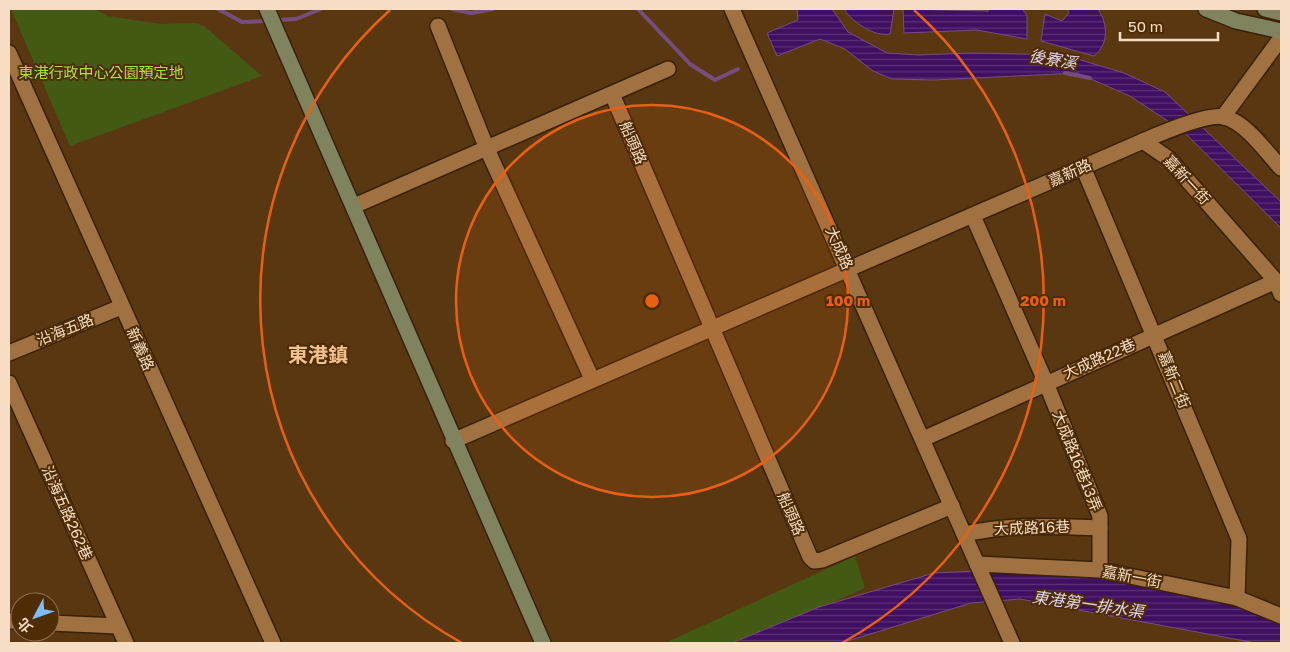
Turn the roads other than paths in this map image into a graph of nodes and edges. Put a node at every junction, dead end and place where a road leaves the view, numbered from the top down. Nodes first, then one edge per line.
1 (267, 9) edge
2 (732, 9) edge
3 (1206, 9) edge
4 (1265, 9) edge
5 (1281, 13) edge
6 (438, 26) dead end
7 (1281, 31) edge
8 (1281, 38) edge
9 (9, 53) edge
10 (668, 69) dead end
11 (14, 79) edge
12 (612, 94) junction
13 (1223, 117) junction
14 (1150, 138) junction
15 (488, 149) junction
16 (1084, 167) junction
17 (1281, 168) edge
18 (354, 206) junction
19 (972, 216) junction
20 (849, 270) junction
21 (1279, 287) edge
22 (121, 308) junction
23 (713, 329) junction
24 (1155, 334) junction
25 (9, 353) edge
26 (592, 379) junction
27 (9, 383) edge
28 (1046, 383) junction
29 (923, 439) junction
30 (453, 441) junction
31 (952, 506) junction
32 (1100, 528) junction
33 (964, 534) junction
34 (978, 567) junction
35 (1100, 570) junction
36 (1237, 598) junction
37 (1281, 616) edge
38 (60, 623) edge
39 (118, 626) junction
40 (126, 643) edge
41 (273, 643) edge
42 (543, 643) edge
43 (1012, 643) edge

1 - 18 main road
2 - 20 street, 大成路
3 - 7 main road
4 - 5 main road
6 - 15 street
8 - 13 street
9 - 11 street, 新義路
10 - 12 street
11 - 22 street, 新義路
12 - 15 street
12 - 23 street, 船頭路
13 - 14 street, 嘉新路
13 - 17 street
14 - 16 street, 嘉新路
14 - 21 street, 嘉新一街
15 - 18 street
15 - 26 street
16 - 19 street, 嘉新路
16 - 24 street, 嘉新二街
18 - 30 main road
19 - 20 street, 嘉新路
19 - 28 street, 大成路16巷13弄
20 - 23 street
20 - 29 street, 大成路
21 - 24 street, 大成路22巷
22 - 25 street, 沿海五路
22 - 41 street, 新義路
23 - 26 street
23 - 31 street, 船頭路
24 - 28 street, 大成路22巷
24 - 36 street, 嘉新二街
26 - 30 street
27 - 39 street, 沿海五路262巷
28 - 29 street, 大成路22巷
28 - 32 street, 大成路16巷13弄
29 - 31 street, 大成路
30 - 42 main road
31 - 33 street, 大成路
32 - 33 street, 大成路16巷
32 - 35 street, 大成路16巷13弄
33 - 34 street, 大成路
34 - 35 street, 嘉新一街
34 - 43 street
35 - 36 street, 嘉新一街
36 - 37 street, 嘉新一街
38 - 39 street
39 - 40 street, 沿海五路262巷

